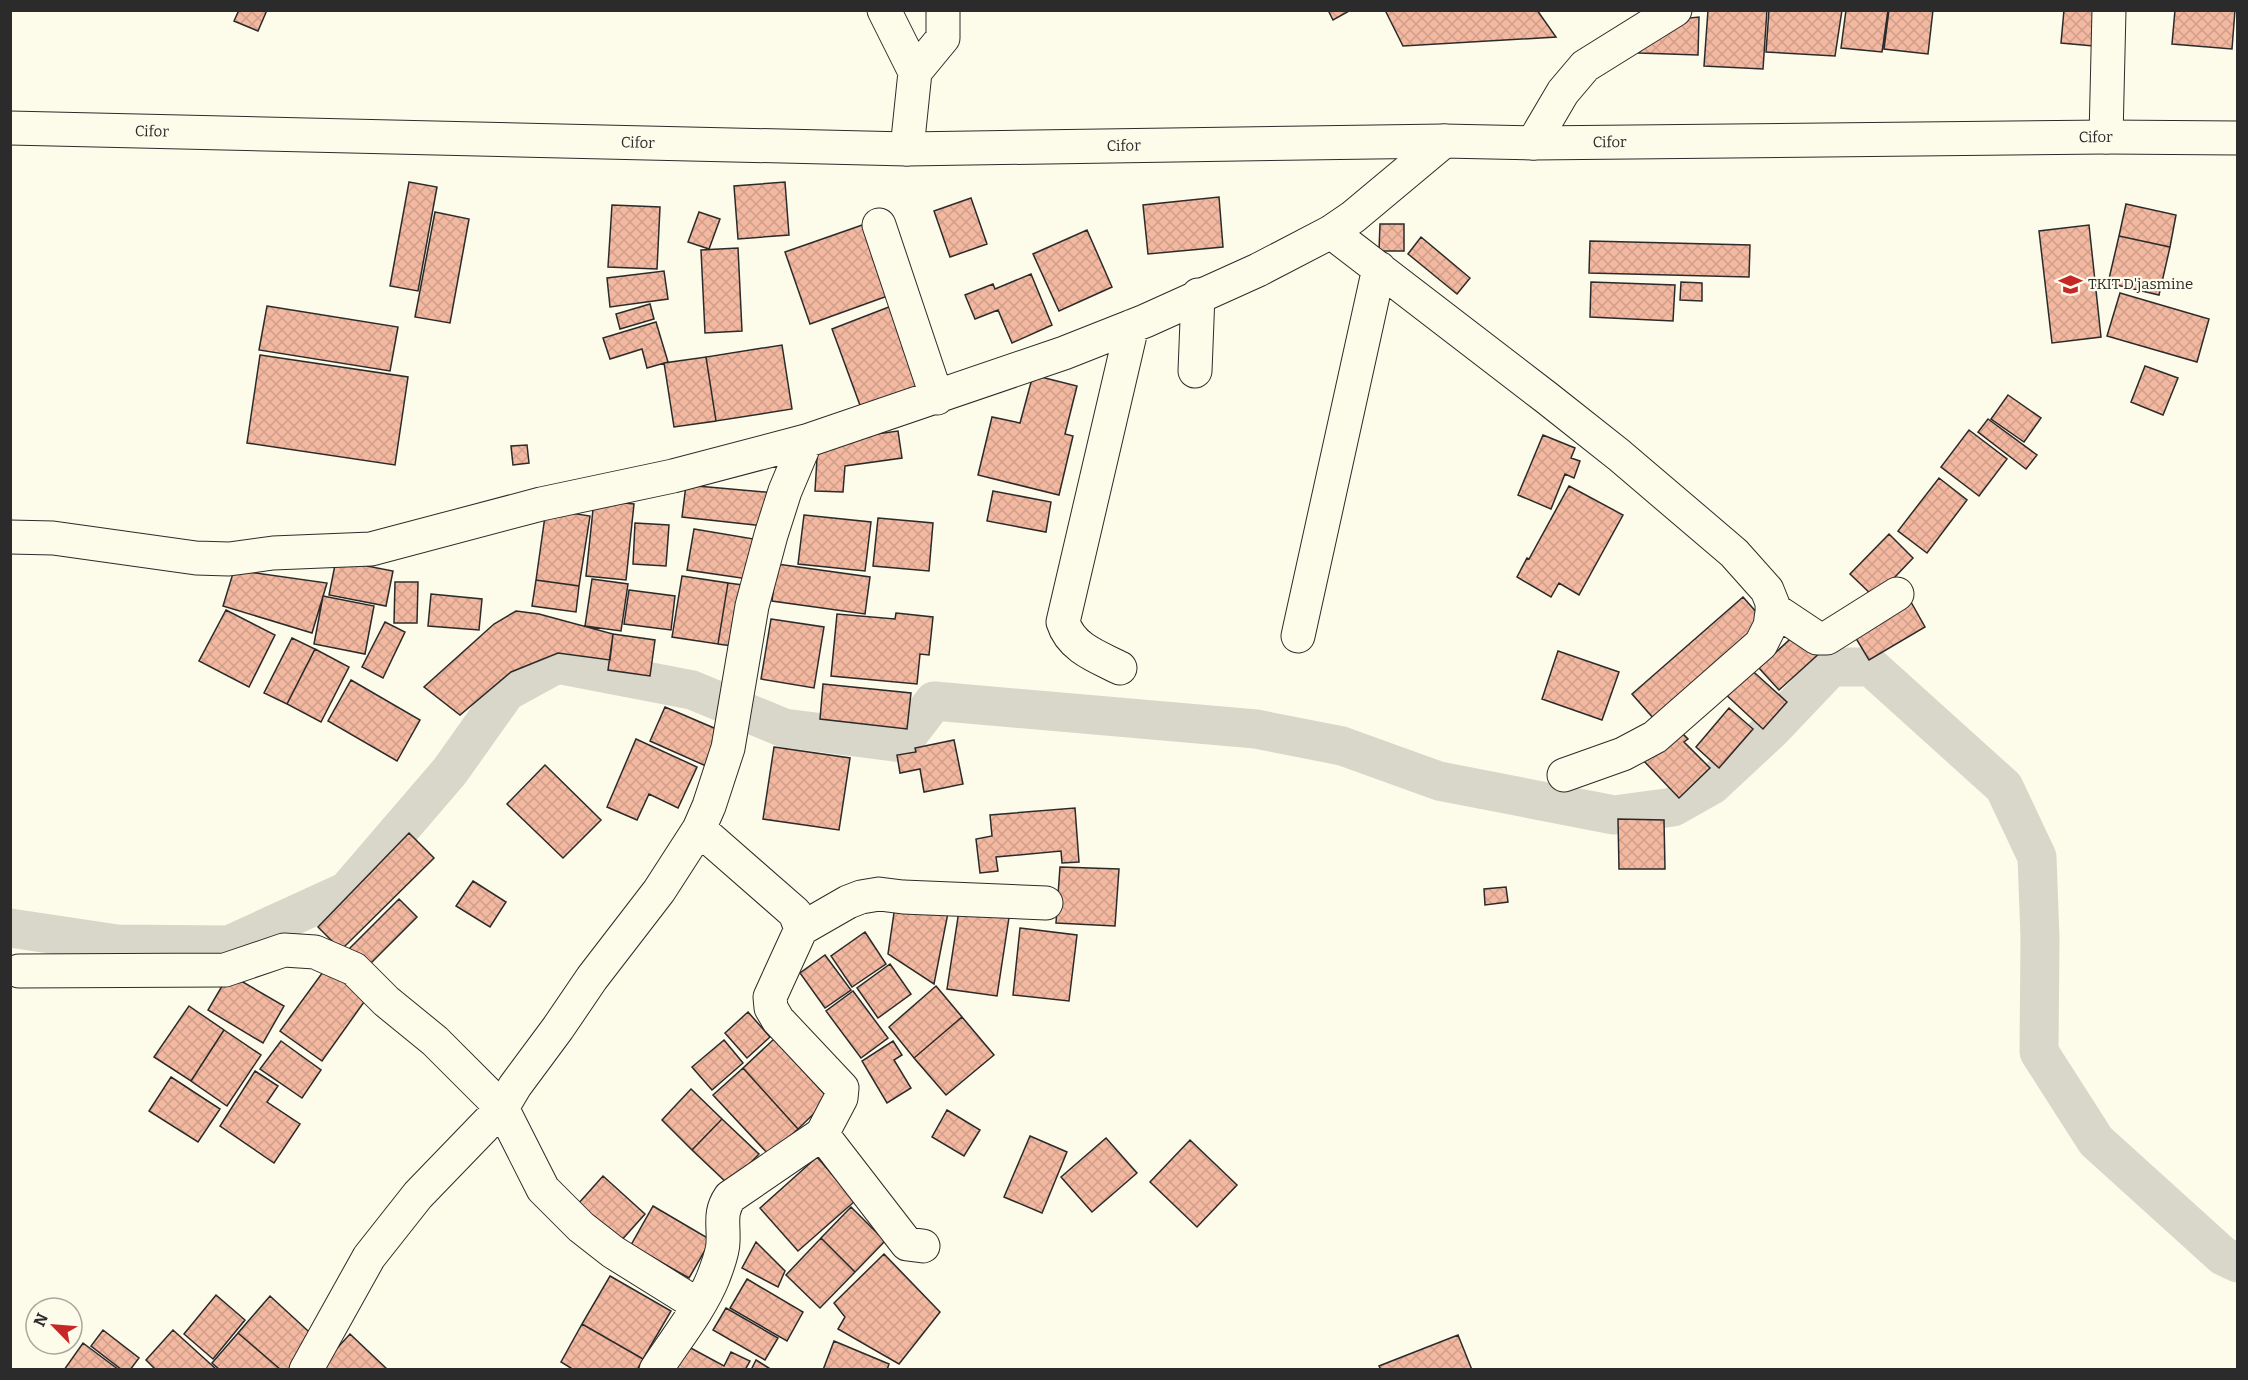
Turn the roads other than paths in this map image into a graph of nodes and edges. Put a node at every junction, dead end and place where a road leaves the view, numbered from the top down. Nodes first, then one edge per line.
1 (884, 10) edge
2 (943, 10) edge
3 (1675, 10) edge
4 (2109, 10) edge
5 (915, 72) junction
6 (10, 128) edge
7 (2106, 137) junction
8 (2238, 138) edge
9 (1444, 141) junction
10 (1533, 143) junction
11 (907, 149) junction
12 (879, 225) dead end
13 (1331, 231) junction
14 (1379, 268) junction
15 (1198, 295) junction
16 (1132, 326) junction
17 (1195, 370) dead end
18 (937, 398) junction
19 (806, 441) junction
20 (10, 537) edge
21 (1897, 594) dead end
22 (1772, 608) junction
23 (1298, 636) dead end
24 (1120, 668) dead end
25 (1564, 775) dead end
26 (699, 829) junction
27 (1046, 903) dead end
28 (801, 929) junction
29 (19, 971) dead end
30 (502, 1108) junction
31 (822, 1134) junction
32 (923, 1246) dead end
33 (698, 1305) junction
34 (306, 1370) edge
35 (656, 1370) edge

1 - 5 street
2 - 5 street
3 - 10 street
4 - 7 street
5 - 11 street
6 - 11 street, Cifor
7 - 8 street, Cifor
7 - 10 street, Cifor
9 - 10 street, Cifor
9 - 11 street, Cifor
9 - 13 street
12 - 18 street
13 - 14 street
13 - 15 street
14 - 22 street
14 - 23 street
15 - 16 street
15 - 17 street
16 - 18 street
16 - 24 street
18 - 19 street
19 - 20 street
19 - 26 street
21 - 22 street
22 - 25 street
26 - 28 street
26 - 30 street
27 - 28 street
28 - 31 street
29 - 30 street
30 - 33 street
30 - 34 street
31 - 32 street
31 - 33 street
33 - 35 street

